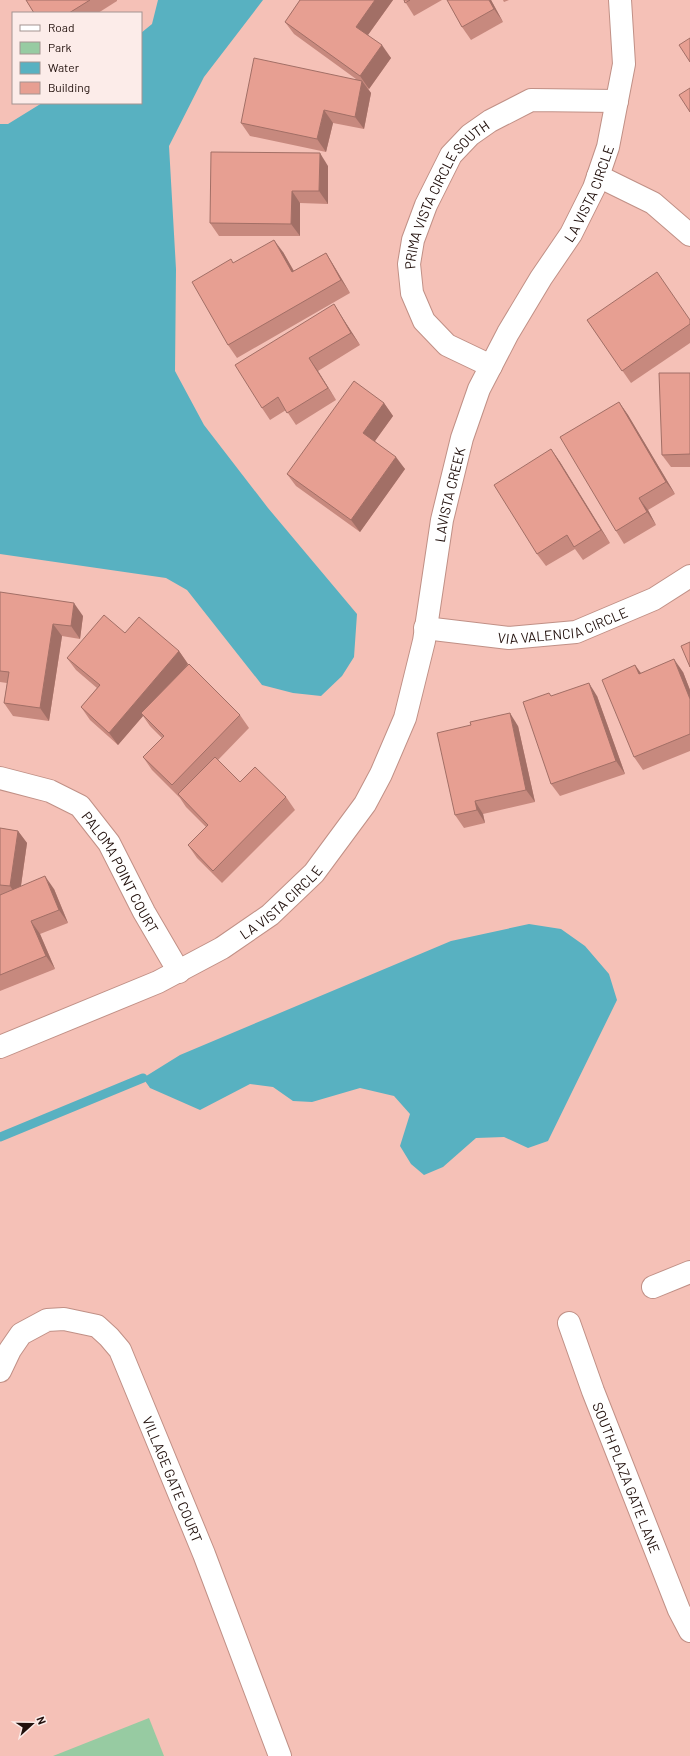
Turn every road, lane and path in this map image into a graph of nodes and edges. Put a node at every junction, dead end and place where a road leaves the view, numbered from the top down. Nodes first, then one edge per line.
1 (620, 0) edge
2 (617, 101) junction
3 (598, 176) junction
4 (690, 235) edge
5 (491, 366) junction
6 (690, 576) edge
7 (425, 628) junction
8 (0, 778) edge
9 (179, 972) junction
10 (0, 1047) edge
11 (690, 1272) edge
12 (653, 1287) dead end
13 (569, 1323) dead end
14 (0, 1371) edge
15 (690, 1631) edge
16 (280, 1756) edge

1 - 2 street, LA VISTA CIRCLE
2 - 3 street, LA VISTA CIRCLE
2 - 5 street, PRIMA VISTA CIRCLE SOUTH
3 - 4 street
3 - 5 street, LA VISTA CIRCLE
5 - 7 street, LAVISTA CREEK
6 - 7 street, VIA VALENCIA CIRCLE
7 - 9 street, LA VISTA CIRCLE
8 - 9 street, PALOMA POINT COURT
9 - 10 street, LA VISTA CIRCLE
11 - 12 street
13 - 15 street, SOUTH PLAZA GATE LANE
14 - 16 street, VILLAGE GATE COURT

